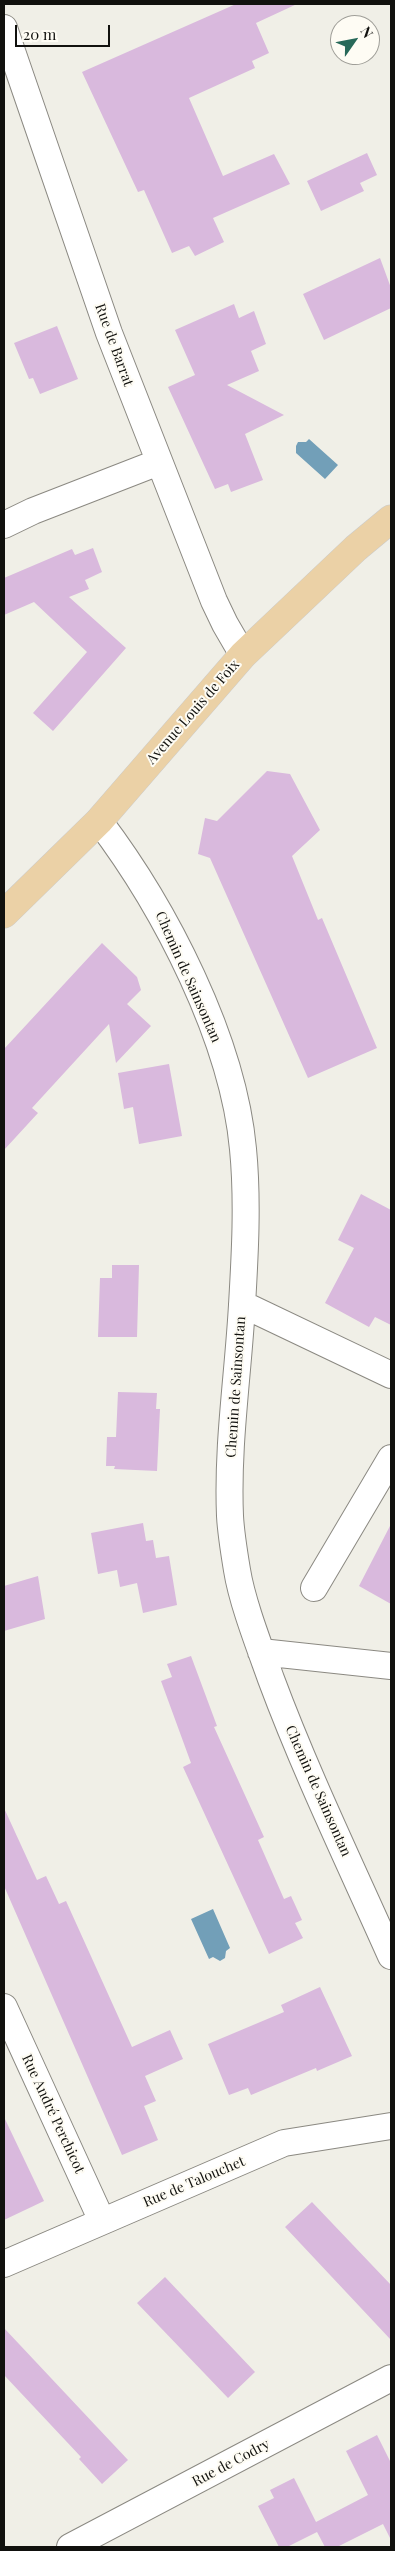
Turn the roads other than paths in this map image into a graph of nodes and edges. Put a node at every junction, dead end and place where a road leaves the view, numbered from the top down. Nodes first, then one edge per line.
1 (4, 28) edge
2 (159, 462) junction
3 (391, 519) edge
4 (4, 525) edge
5 (242, 655) junction
6 (99, 821) junction
7 (4, 914) edge
8 (242, 1304) junction
9 (391, 1375) edge
10 (391, 1458) edge
11 (314, 1588) dead end
12 (262, 1652) junction
13 (391, 1666) edge
14 (391, 1956) edge
15 (4, 2007) edge
16 (391, 2126) edge
17 (102, 2221) junction
18 (4, 2264) edge
19 (391, 2378) edge
20 (70, 2547) edge

1 - 2 street, Rue de Barrat
2 - 4 street
2 - 5 street, Rue de Barrat
3 - 5 main road, Avenue Louis de Foix
5 - 6 main road, Avenue Louis de Foix
6 - 7 main road, Avenue Louis de Foix
6 - 8 street, Chemin de Sainsontan
8 - 9 street
8 - 12 street, Chemin de Sainsontan
10 - 11 street
12 - 13 street
12 - 14 street, Chemin de Sainsontan
15 - 17 street, Rue André Perchicot
16 - 17 street, Rue de Talouchet
17 - 18 street, Rue de Talouchet
19 - 20 street, Rue de Codry

